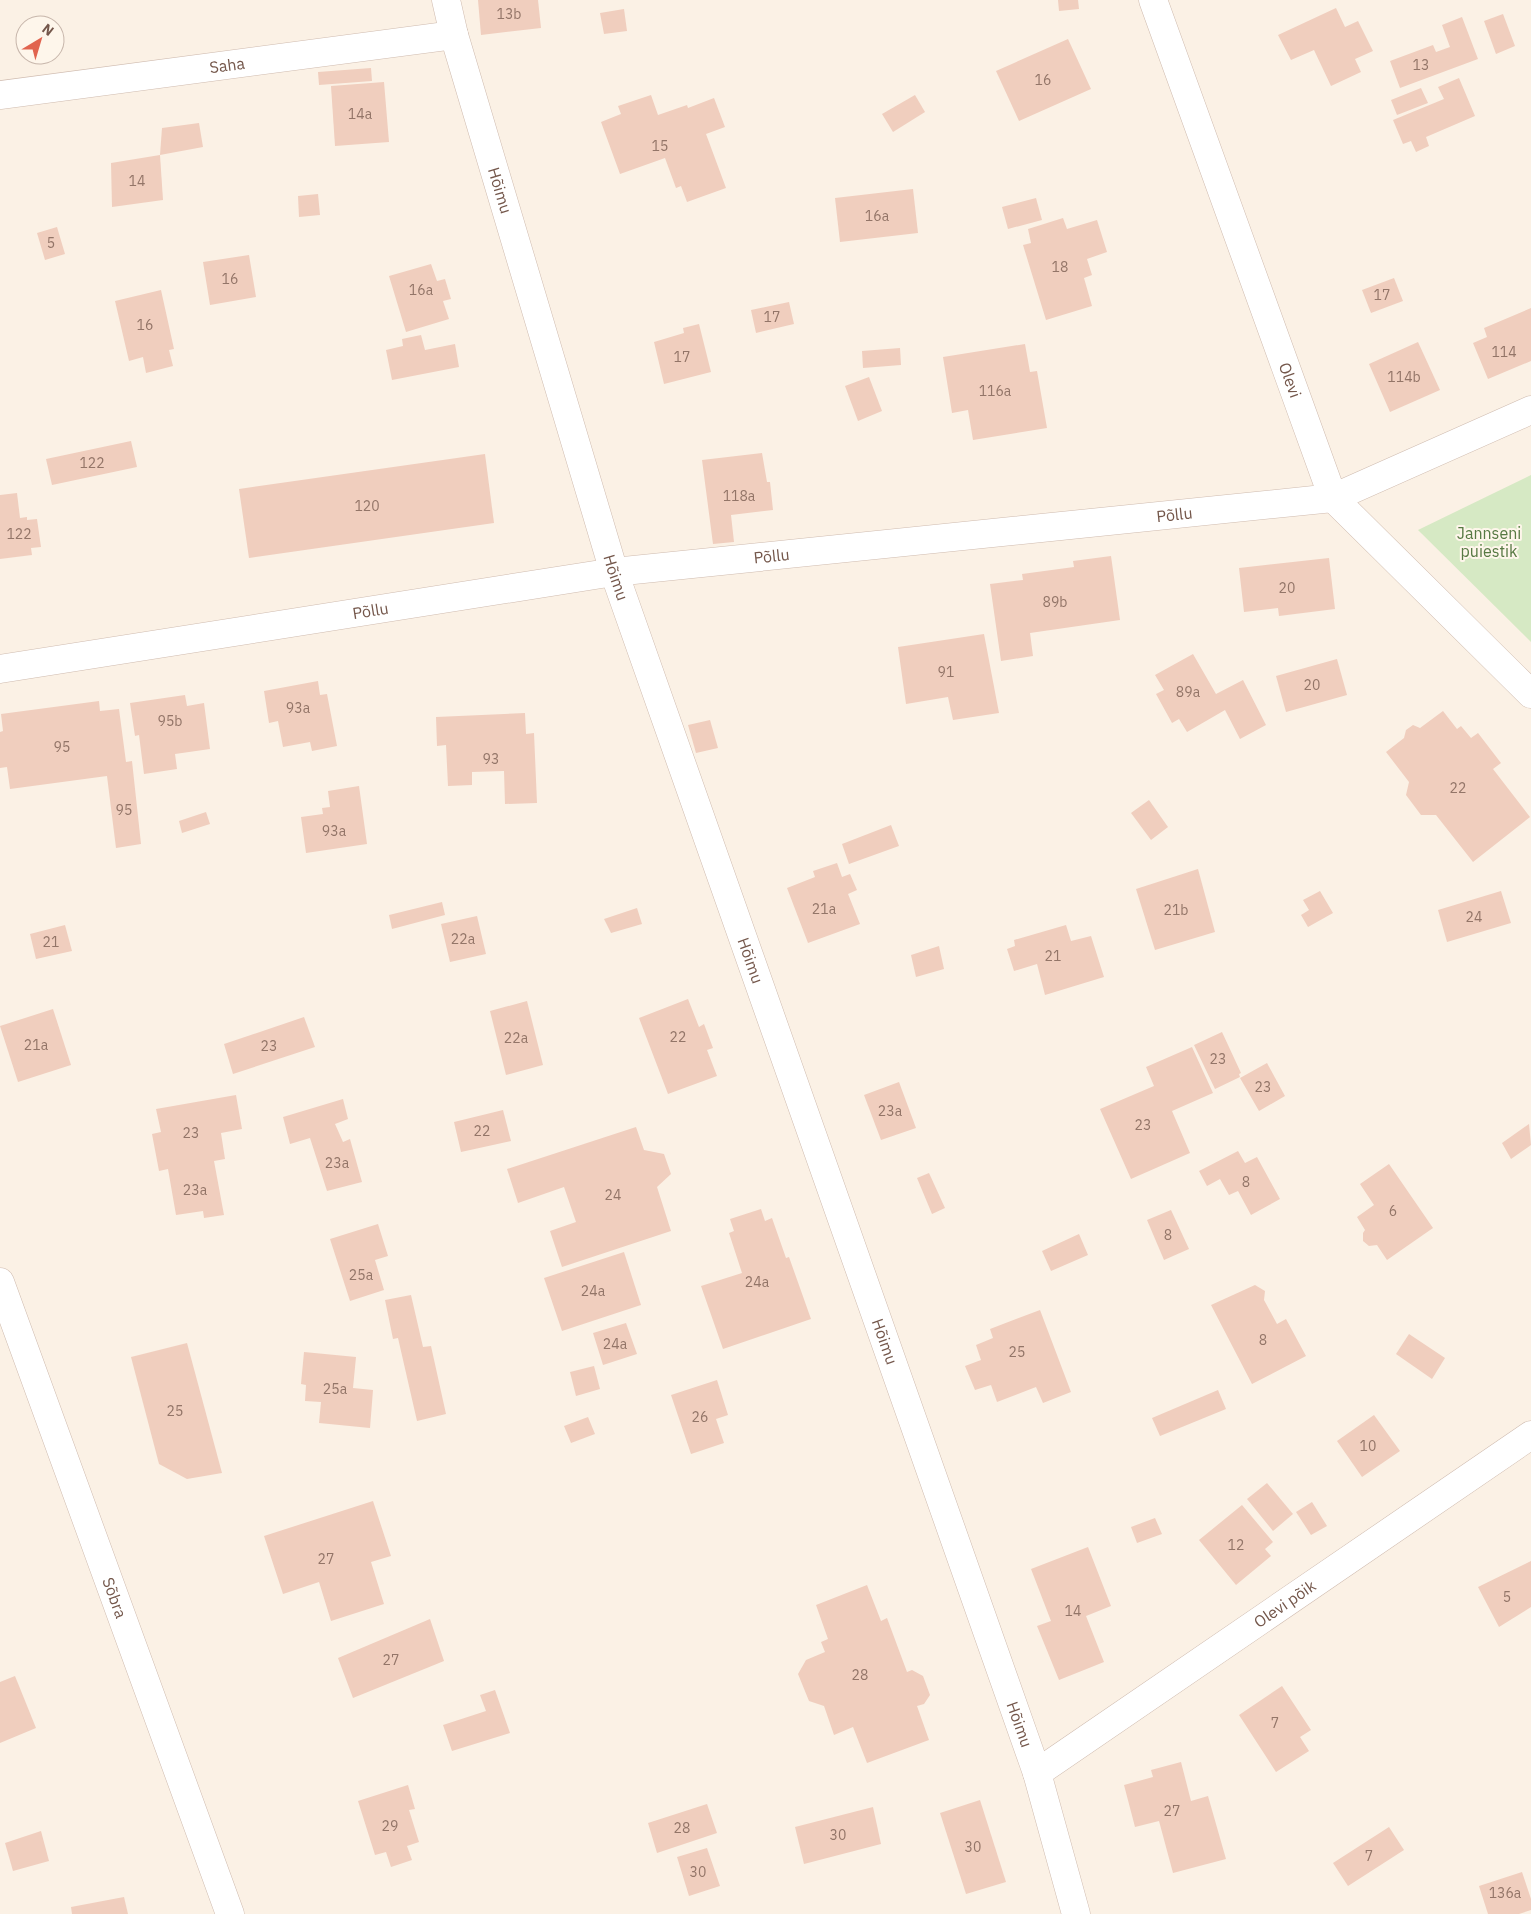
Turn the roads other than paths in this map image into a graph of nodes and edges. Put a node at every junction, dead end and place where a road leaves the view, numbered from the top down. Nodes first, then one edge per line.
1 (446, 0) edge
2 (1153, 0) edge
3 (454, 35) junction
4 (0, 95) edge
5 (1531, 410) edge
6 (1333, 498) junction
7 (614, 572) junction
8 (0, 669) edge
9 (1531, 694) edge
10 (0, 1282) edge
11 (1531, 1435) edge
12 (1037, 1773) junction
13 (230, 1914) edge
14 (1076, 1914) edge

1 - 3 street, Hõimu
2 - 6 street, Olevi
3 - 4 street, Saha
3 - 7 street, Hõimu
5 - 6 street, Põllu
6 - 7 street, Põllu
6 - 9 street, Olevi
7 - 8 street, Põllu
7 - 12 street, Hõimu
10 - 13 street, Sõbra
11 - 12 street, Olevi põik
12 - 14 street, Hõimu

